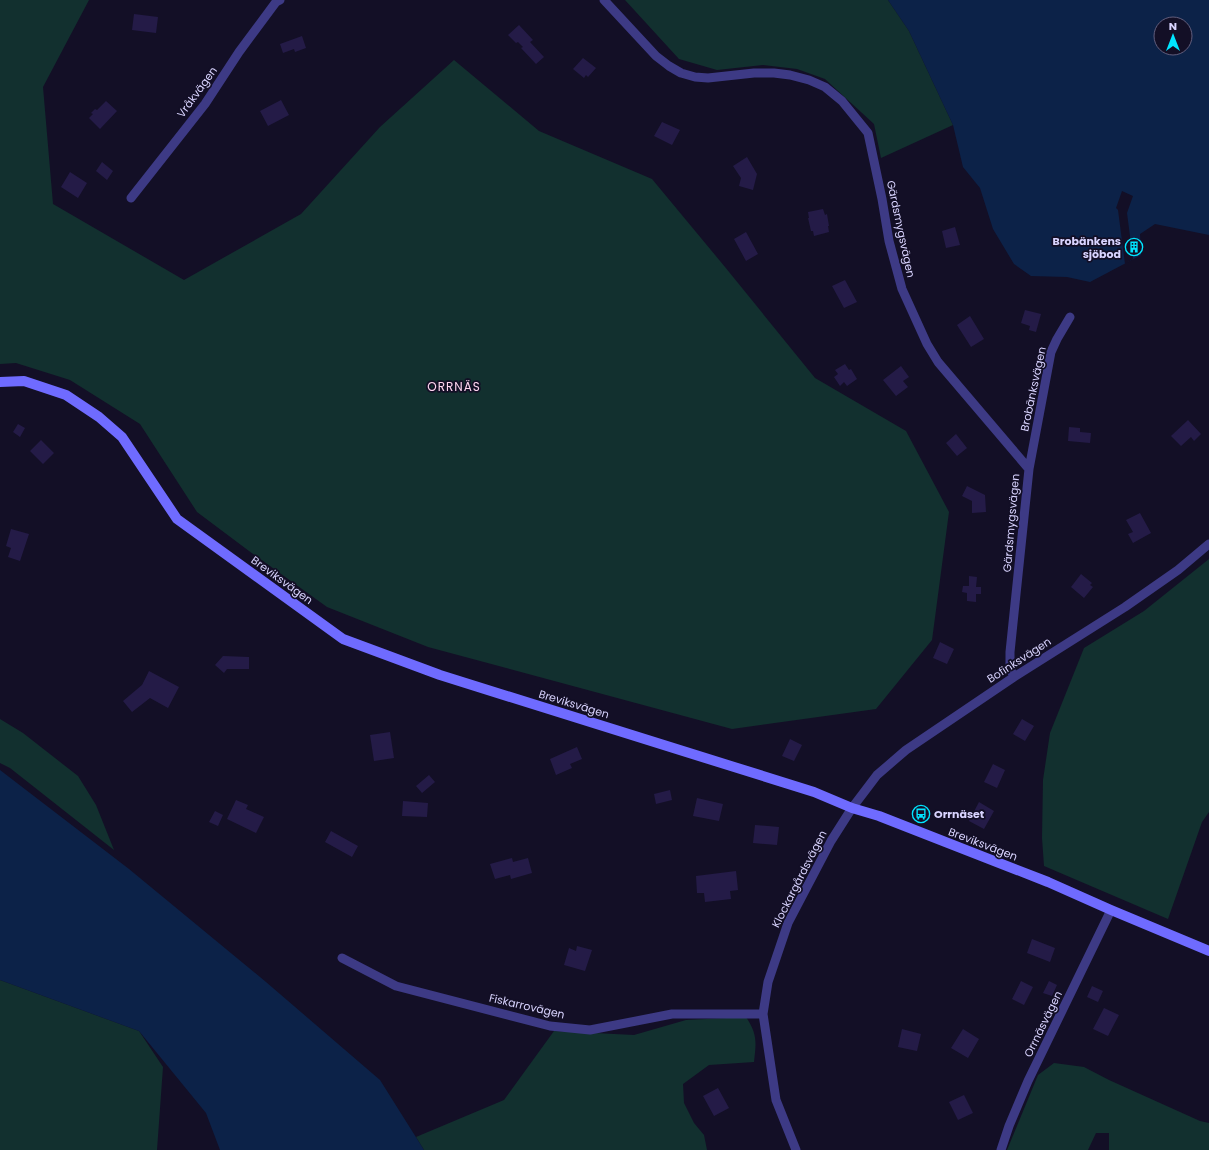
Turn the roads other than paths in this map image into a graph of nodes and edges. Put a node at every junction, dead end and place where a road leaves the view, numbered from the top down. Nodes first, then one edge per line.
1 (280, 0) edge
2 (604, 0) edge
3 (131, 198) dead end
4 (1070, 317) dead end
5 (0, 382) edge
6 (1029, 469) junction
7 (1209, 544) edge
8 (1014, 677) junction
9 (852, 808) junction
10 (1111, 910) junction
11 (1209, 951) edge
12 (342, 958) dead end
13 (763, 1014) junction
14 (796, 1150) edge
15 (1001, 1150) edge

1 - 3 street, Vråkvägen
2 - 6 street, Gärdsmygsvägen
4 - 6 street, Brobänksvägen
5 - 9 main road, Breviksvägen
6 - 8 street, Gärdsmygsvägen
7 - 8 street, Bofinksvägen
8 - 9 street, Bofinksvägen
9 - 10 main road, Breviksvägen
9 - 13 street, Klockargårdsvägen
10 - 11 main road, Breviksvägen
10 - 15 street, Orrnäsvägen
12 - 13 street, Fiskarrovägen
13 - 14 street, Klockargårdsvägen

